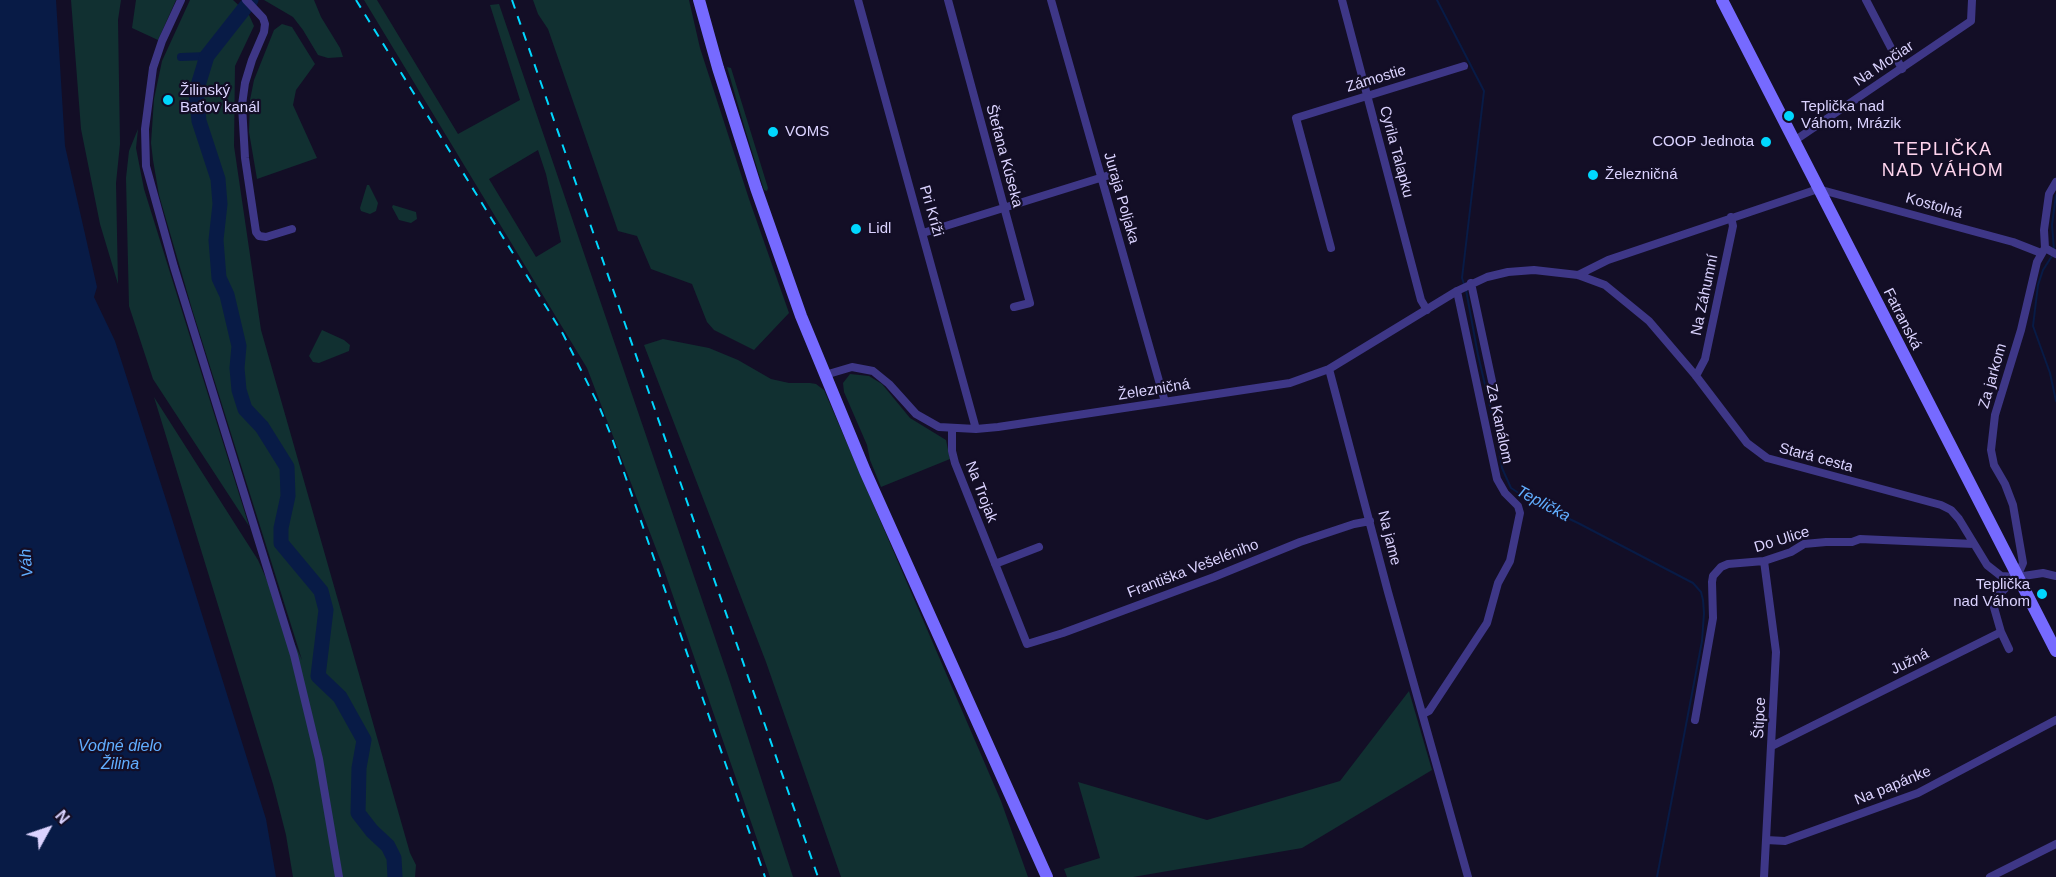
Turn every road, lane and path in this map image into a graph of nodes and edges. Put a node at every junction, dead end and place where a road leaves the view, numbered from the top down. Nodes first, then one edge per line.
1 (181, 0) edge
2 (246, 0) edge
3 (699, 0) edge
4 (858, 0) edge
5 (948, 0) edge
6 (1051, 0) edge
7 (1342, 0) edge
8 (1722, 0) edge
9 (1866, 0) edge
10 (1972, 0) edge
11 (1464, 66) dead end
12 (1902, 69) junction
13 (1368, 96) junction
14 (1794, 141) junction
15 (1116, 173) dead end
16 (1102, 177) junction
17 (2056, 183) edge
18 (1818, 189) junction
19 (1005, 208) junction
20 (1731, 217) junction
21 (292, 229) dead end
22 (923, 233) junction
23 (1331, 248) dead end
24 (2050, 252) edge
25 (1578, 275) junction
26 (1470, 284) junction
27 (1458, 290) junction
28 (1014, 307) dead end
29 (1427, 310) junction
30 (1329, 369) junction
31 (825, 375) junction
32 (1696, 376) junction
33 (1492, 381) dead end
34 (1165, 402) junction
35 (952, 429) junction
36 (976, 429) junction
37 (1370, 521) junction
38 (1974, 544) junction
39 (1039, 547) dead end
40 (1764, 561) junction
41 (995, 564) junction
42 (2056, 576) edge
43 (2017, 577) junction
44 (2001, 632) junction
45 (1027, 644) joint
46 (2009, 648) dead end
47 (2056, 651) edge
48 (1423, 714) junction
49 (1695, 720) dead end
50 (2056, 720) edge
51 (1772, 746) junction
52 (1766, 840) junction
53 (2056, 844) edge
54 (339, 877) edge
55 (1047, 877) edge
56 (1468, 877) edge
57 (1764, 877) edge
58 (1990, 877) edge

1 - 54 street
2 - 21 street
3 - 31 main road
4 - 22 street, Pri Kríži
5 - 19 street, Štefana Kúseka
6 - 16 street, Juraja Poljaka
7 - 13 street, Cyrila Talapku
8 - 14 main road, Fatranská
9 - 12 street
10 - 12 street, Na Močiar
11 - 13 street, Zámostie
12 - 14 street, Na Močiar
13 - 23 street, Zámostie
13 - 29 street, Cyrila Talapku
14 - 18 main road, Fatranská
15 - 16 street
16 - 19 street
16 - 34 street, Juraja Poljaka
17 - 24 street, Za jarkom
18 - 20 street
18 - 24 street, Kostolná
18 - 43 main road, Fatranská
19 - 22 street
19 - 28 street, Štefana Kúseka
20 - 25 street
20 - 32 street, Na Záhumní
22 - 36 street, Pri Kríži
24 - 43 street, Za jarkom
25 - 26 street, Železničná
25 - 32 street, Stará cesta
26 - 27 street, Železničná
26 - 33 street
27 - 29 street, Železničná
27 - 48 street, Za Kanálom
29 - 30 street, Železničná
30 - 34 street, Železničná
30 - 37 street, Na jame
31 - 35 street, Železničná
31 - 55 main road
32 - 38 street, Stará cesta
34 - 36 street, Železničná
35 - 36 street, Železničná
35 - 41 street, Na Trojak
37 - 45 street, Františka Vešeléniho
37 - 48 street, Na jame
38 - 40 street, Do Ulice
38 - 43 street, Stará cesta
39 - 41 street
40 - 49 street, Do Ulice
40 - 51 street, Štipce
41 - 45 street, Na Trojak
42 - 43 street
43 - 44 street
43 - 47 main road, Fatranská
44 - 46 street
44 - 51 street, Južná
48 - 56 street, Na jame
50 - 52 street, Na papánke
51 - 52 street, Štipce
52 - 57 street, Štipce
53 - 58 street

